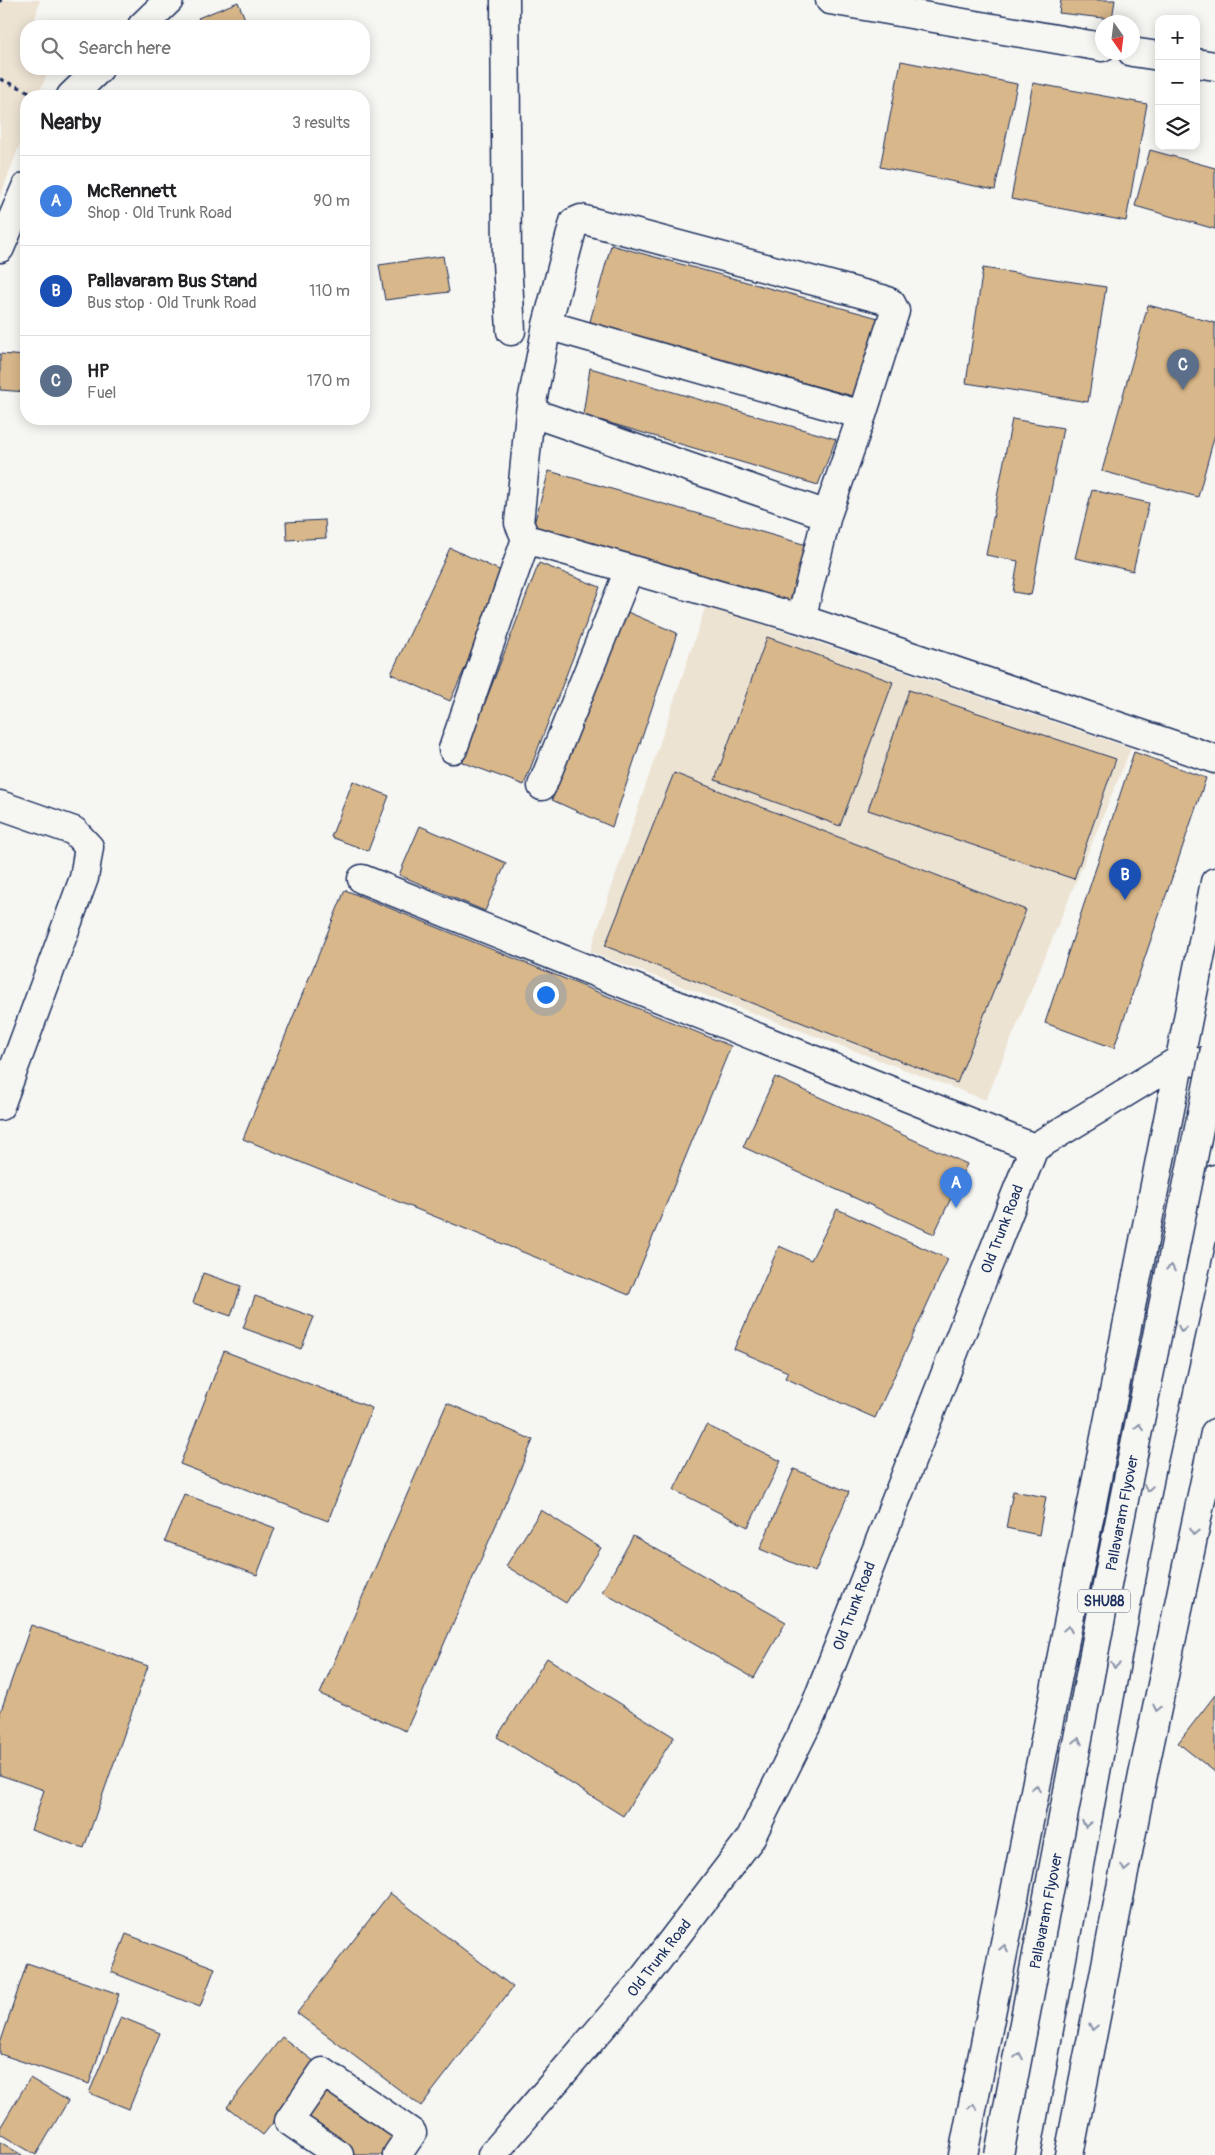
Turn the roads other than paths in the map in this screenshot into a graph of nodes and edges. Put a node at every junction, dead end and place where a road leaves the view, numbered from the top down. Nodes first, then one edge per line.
1 (169, 0) edge
2 (505, 0) edge
3 (830, 0) edge
4 (148, 20) edge
5 (1095, 45) edge
6 (1140, 53) edge
7 (1155, 55) edge
8 (1200, 64) edge
9 (1215, 66) edge
10 (93, 75) edge
11 (77, 90) edge
12 (20, 201) edge
13 (0, 248) edge
14 (547, 324) junction
15 (510, 331) dead end
16 (530, 412) junction
17 (862, 414) junction
18 (827, 515) junction
19 (526, 539) junction
20 (630, 570) junction
21 (801, 619) junction
22 (454, 749) dead end
23 (1215, 759) edge
24 (542, 786) dead end
25 (0, 805) edge
26 (362, 879) dead end
27 (1215, 882) edge
28 (1215, 1049) edge
29 (1181, 1060) junction
30 (1215, 1066) edge
31 (0, 1106) edge
32 (1034, 1148) junction
33 (1215, 1178) edge
34 (1215, 1433) edge
35 (1209, 1494) edge
36 (339, 2155) edge
37 (397, 2155) edge
38 (492, 2155) edge
39 (963, 2155) edge
40 (999, 2155) edge
41 (1026, 2155) edge
42 (1068, 2155) edge

1 - 4 street
2 - 15 street
3 - 5 street
6 - 7 street
8 - 9 street
10 - 11 street
12 - 13 street
14 - 16 street
14 - 17 street
14 - 17 street
16 - 18 street
16 - 19 street
17 - 18 street
18 - 21 street
19 - 20 street
19 - 22 street
20 - 21 street
20 - 24 street
21 - 23 street
25 - 31 street
26 - 32 street
27 - 29 street
40 -> 28 street, Pallavaram Flyover / SHU88, bridge
29 - 30 street
29 - 32 street
39 -> 29 street
32 - 38 street, Old Trunk Road
33 -> 41 street, Pallavaram Flyover / SHU88
34 - 35 street
35 -> 42 street
36 - 37 street

